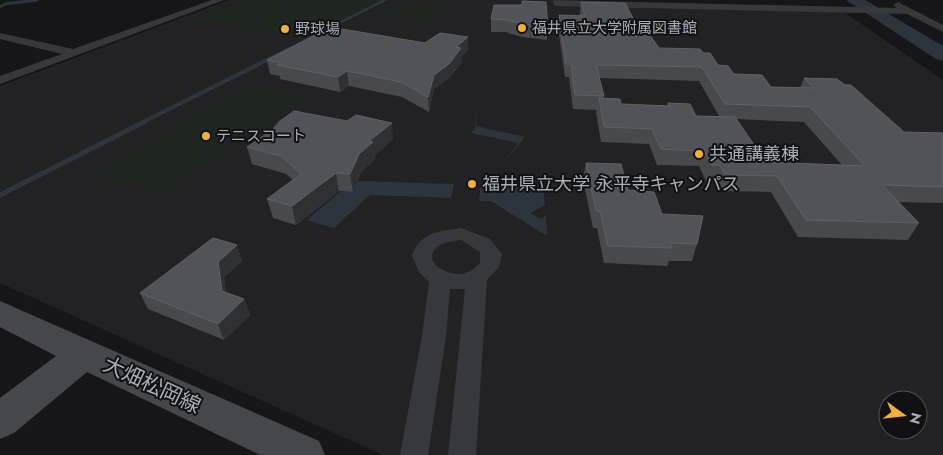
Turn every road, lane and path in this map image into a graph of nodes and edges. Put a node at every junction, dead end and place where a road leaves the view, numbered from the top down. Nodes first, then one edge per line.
1 (220, 0) edge
2 (557, 0) edge
3 (751, 0) edge
4 (890, 0) edge
5 (759, 7) junction
6 (908, 10) junction
7 (943, 29) edge
8 (0, 36) edge
9 (74, 53) junction
10 (0, 80) edge
11 (477, 276) junction
12 (440, 278) junction
13 (0, 313) edge
14 (84, 354) junction
15 (0, 421) edge
16 (304, 455) edge
17 (414, 455) edge
18 (462, 455) edge

1 - 9 street
2 - 5 street
3 - 5 street
4 - 6 street
5 - 6 street
6 - 7 street
8 - 9 street
9 - 10 street
11 - 12 street
11 - 12 street
11 - 18 street
12 - 17 street
13 - 14 main road, 大畑松岡線
14 - 15 main road
14 - 16 main road, 大畑松岡線

